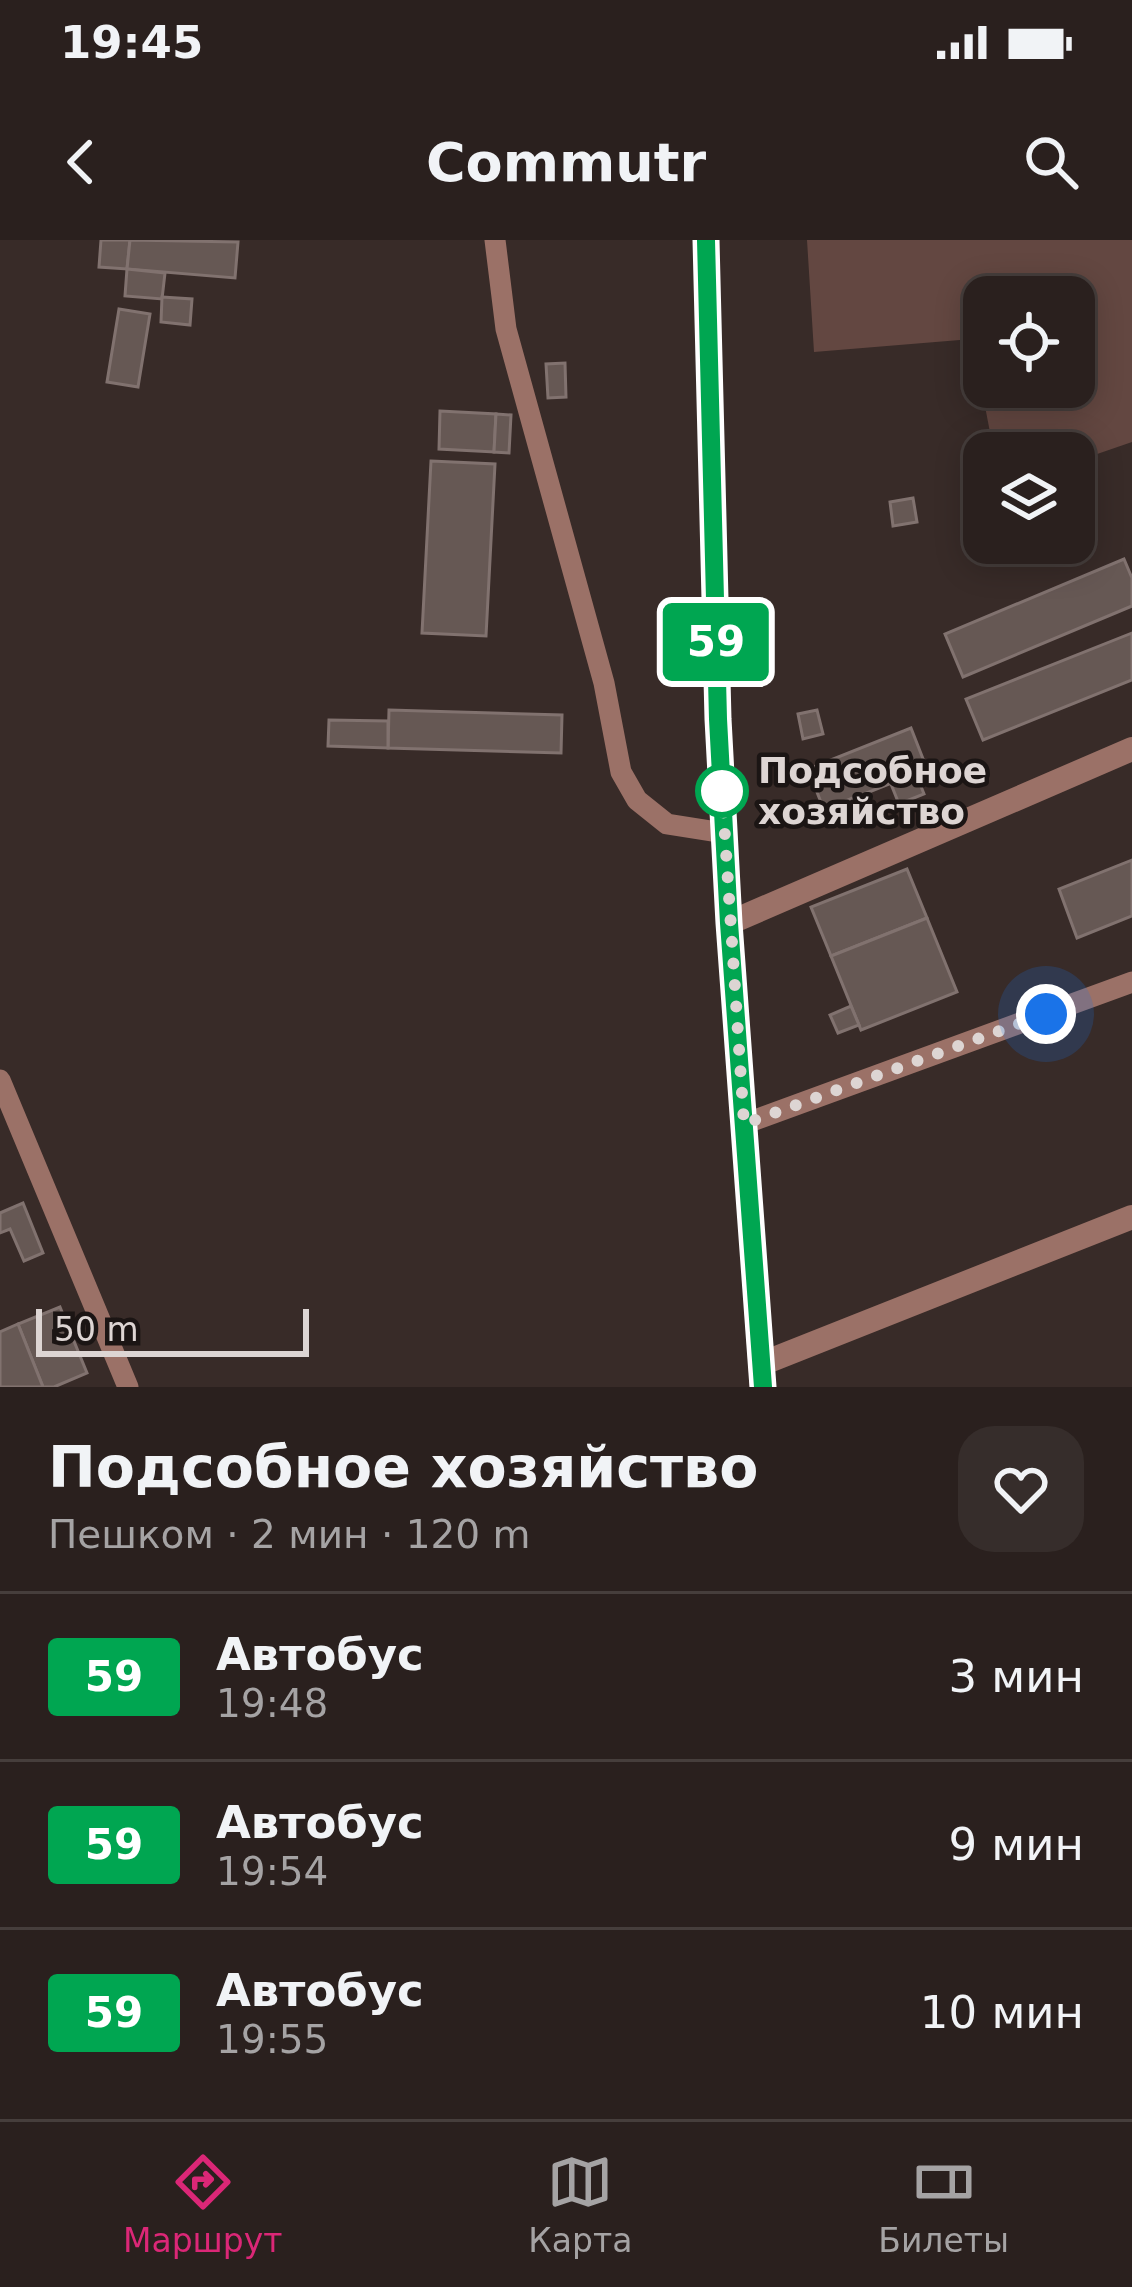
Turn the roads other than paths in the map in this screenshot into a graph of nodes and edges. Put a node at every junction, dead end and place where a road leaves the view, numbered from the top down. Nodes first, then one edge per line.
1 (495, 240) edge
2 (706, 240) edge
3 (1132, 749) edge
4 (724, 833) junction
5 (729, 923) junction
6 (1132, 982) edge
7 (0, 1080) edge
8 (744, 1124) junction
9 (1132, 1217) edge
10 (762, 1375) edge
11 (128, 1387) edge

1 - 4 lane
2 - 4 main road
3 - 5 street
4 - 5 main road
5 - 8 main road
6 - 8 lane
7 - 11 lane
8 - 10 main road
9 - 10 street

